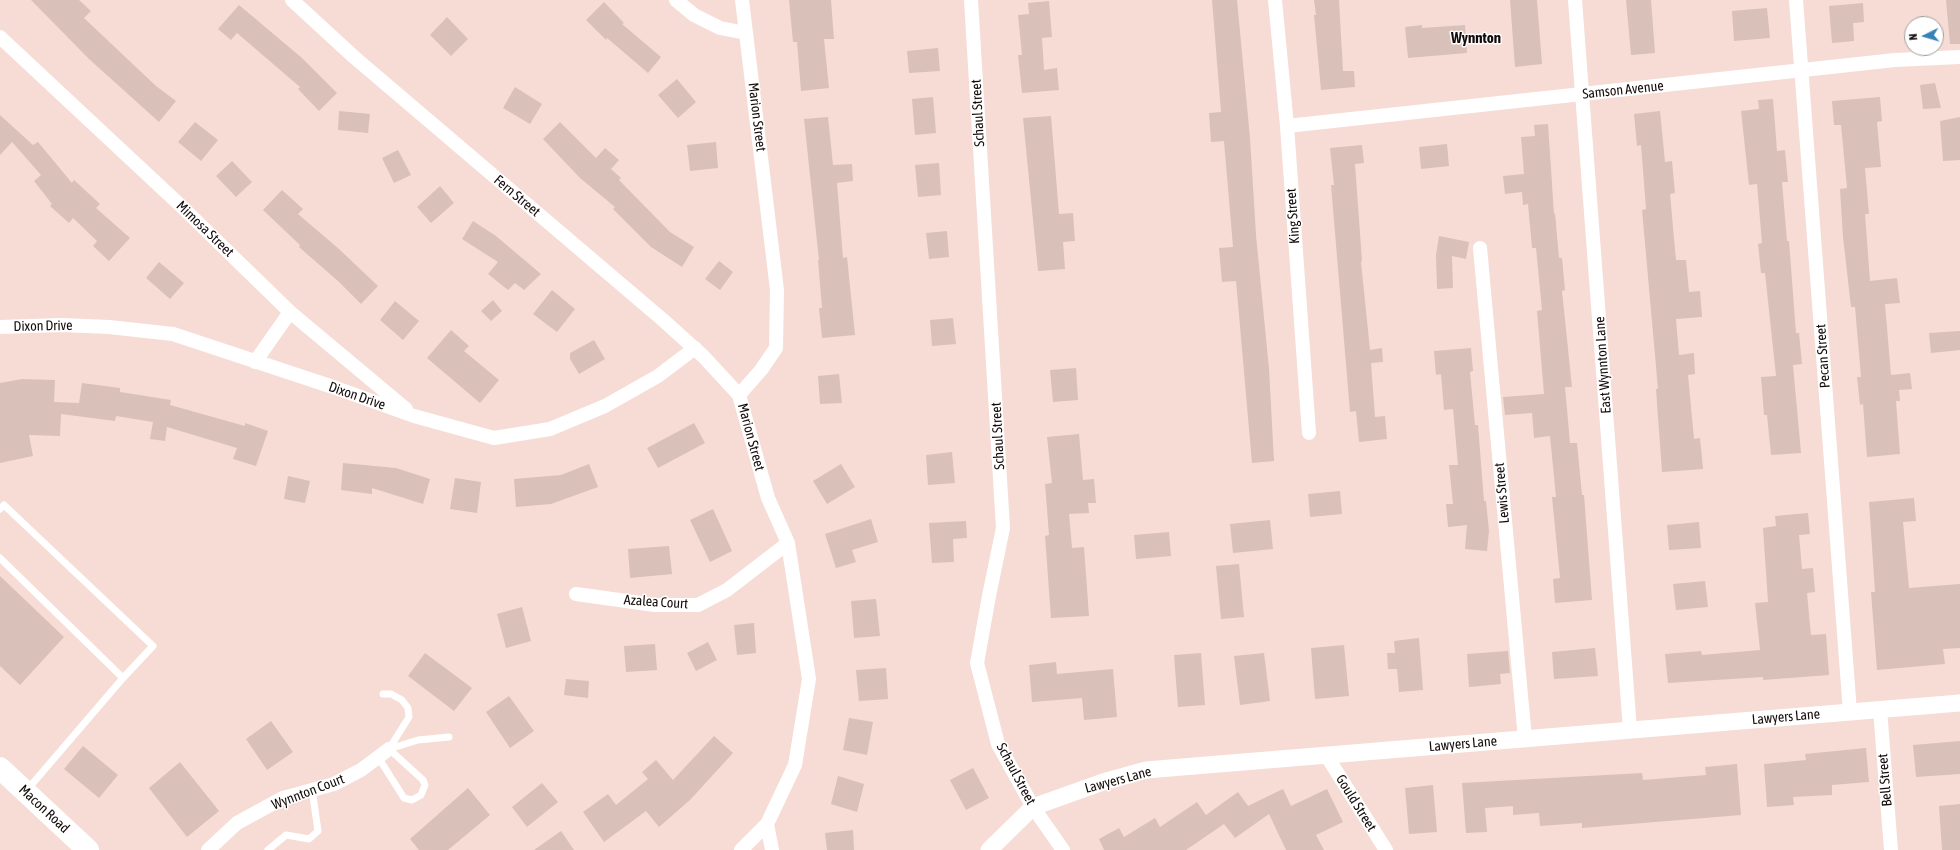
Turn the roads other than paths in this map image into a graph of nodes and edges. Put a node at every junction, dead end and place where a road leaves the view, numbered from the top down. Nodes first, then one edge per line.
1 (292, 0) edge
2 (676, 0) edge
3 (742, 0) edge
4 (971, 0) edge
5 (1276, 0) edge
6 (1575, 0) edge
7 (1796, 0) edge
8 (746, 34) junction
9 (0, 37) edge
10 (1960, 57) edge
11 (1801, 71) junction
12 (1583, 95) junction
13 (1287, 126) junction
14 (1480, 248) dead end
15 (290, 312) junction
16 (0, 327) edge
17 (695, 348) junction
18 (255, 362) junction
19 (739, 395) junction
20 (414, 416) junction
21 (1309, 433) dead end
22 (0, 509) edge
23 (788, 543) junction
24 (0, 558) edge
25 (576, 594) dead end
26 (123, 678) junction
27 (383, 694) dead end
28 (1960, 703) edge
29 (1880, 710) junction
30 (1850, 712) junction
31 (1630, 730) junction
32 (449, 737) dead end
33 (1525, 739) junction
34 (389, 749) junction
35 (1326, 755) junction
36 (378, 757) junction
37 (0, 768) edge
38 (312, 789) junction
39 (25, 791) junction
40 (1033, 807) junction
41 (767, 824) junction
42 (88, 850) edge
43 (208, 850) edge
44 (268, 850) edge
45 (740, 850) edge
46 (772, 850) edge
47 (989, 850) edge
48 (1063, 850) edge
49 (1386, 850) edge
50 (1891, 850) edge

1 - 17 street, Fern Street
2 - 8 street
3 - 8 street, Marion Street
4 - 40 street, Schaul Street
5 - 13 street, King Street
6 - 12 street, East Wynnton Lane
7 - 11 street, Pecan Street
8 - 19 street, Marion Street
9 - 15 street, Mimosa Street
10 - 11 street, Samson Avenue
11 - 12 street, Samson Avenue
11 - 30 street, Pecan Street
12 - 13 street, Samson Avenue
12 - 31 street, East Wynnton Lane
13 - 21 street, King Street
14 - 33 street, Lewis Street
15 - 18 street
15 - 20 street, Mimosa Street
16 - 18 street, Dixon Drive
17 - 19 street, Fern Street
17 - 20 street, Dixon Drive
18 - 20 street, Dixon Drive
19 - 23 street, Marion Street
22 - 26 lane
23 - 25 street, Azalea Court
23 - 41 street, Marion Street
24 - 26 lane
26 - 39 lane
27 - 34 lane
28 - 29 street, Lawyers Lane
29 - 30 street, Lawyers Lane
29 - 50 street, Bell Street
30 - 31 street, Lawyers Lane
31 - 33 street, Lawyers Lane
32 - 34 lane
33 - 35 street, Lawyers Lane
34 - 36 street, Wynnton Court
34 - 36 lane
35 - 40 street, Lawyers Lane
35 - 49 street, Gould Street
36 - 38 street, Wynnton Court
37 - 39 main road, Macon Road
38 - 43 street, Wynnton Court
38 - 44 lane
39 - 42 main road, Macon Road
40 - 47 street, Lawyers Lane
40 - 48 street, Schaul Street
41 - 45 street
41 - 46 street

